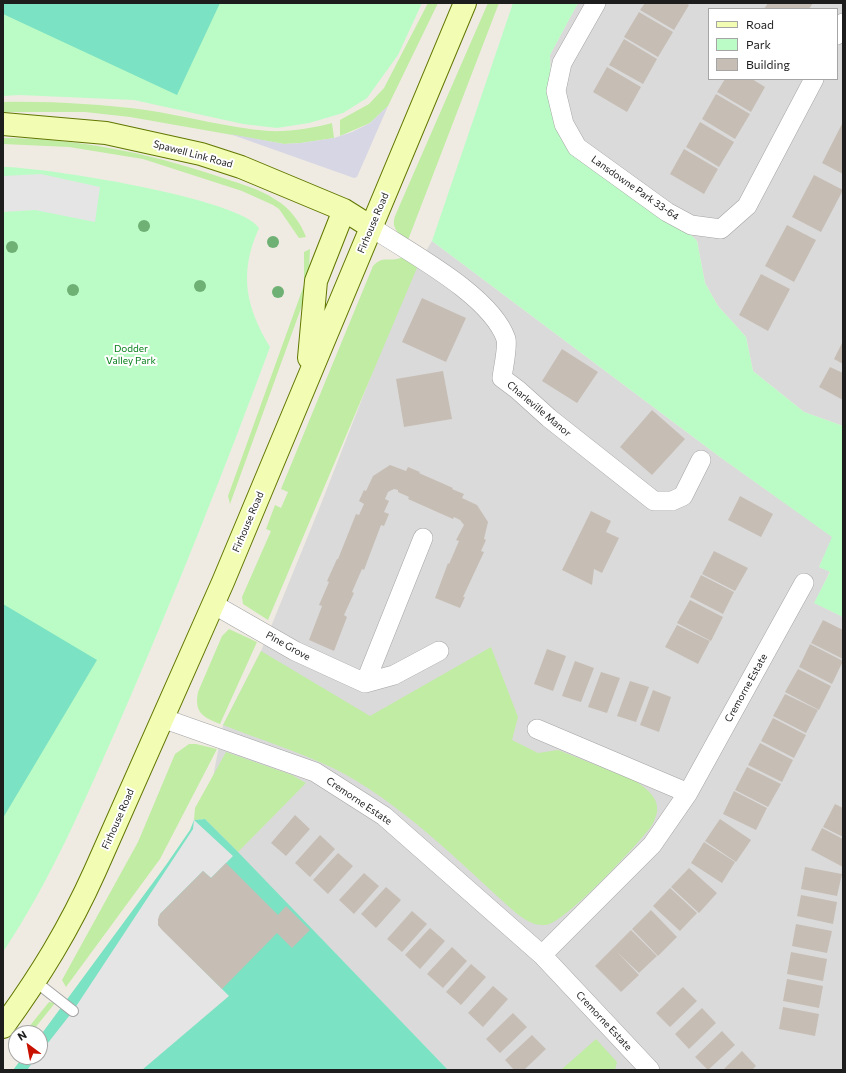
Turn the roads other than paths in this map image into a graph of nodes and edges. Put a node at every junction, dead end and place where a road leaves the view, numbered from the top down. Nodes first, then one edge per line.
1 (465, 3) edge
2 (596, 3) edge
3 (843, 23) edge
4 (838, 33) edge
5 (813, 80) edge
6 (3, 124) edge
7 (344, 210) junction
8 (371, 227) junction
9 (307, 379) junction
10 (701, 460) dead end
11 (423, 538) dead end
12 (804, 583) dead end
13 (213, 604) junction
14 (439, 651) dead end
15 (365, 683) junction
16 (162, 718) junction
17 (537, 729) dead end
18 (688, 793) junction
19 (542, 955) junction
20 (36, 982) junction
21 (73, 1011) dead end
22 (3, 1027) edge
23 (644, 1068) edge

1 - 8 main road, Firhouse Road
2 - 5 street, Lansdowne Park 33-64
3 - 4 street
6 - 7 main road, Spawell Link Road
7 - 8 main road, Spawell Link Road
7 - 9 main road
8 - 9 main road, Firhouse Road
8 - 10 street, Charleville Manor
9 - 13 main road, Firhouse Road
11 - 15 street
12 - 18 street, Cremorne Estate
13 - 15 street, Pine Grove
13 - 16 main road, Firhouse Road
14 - 15 street
16 - 19 street, Cremorne Estate
16 - 20 main road, Firhouse Road
17 - 18 street
18 - 19 street, Cremorne Estate
19 - 23 street, Cremorne Estate
20 - 21 lane
20 - 22 main road, Firhouse Road

